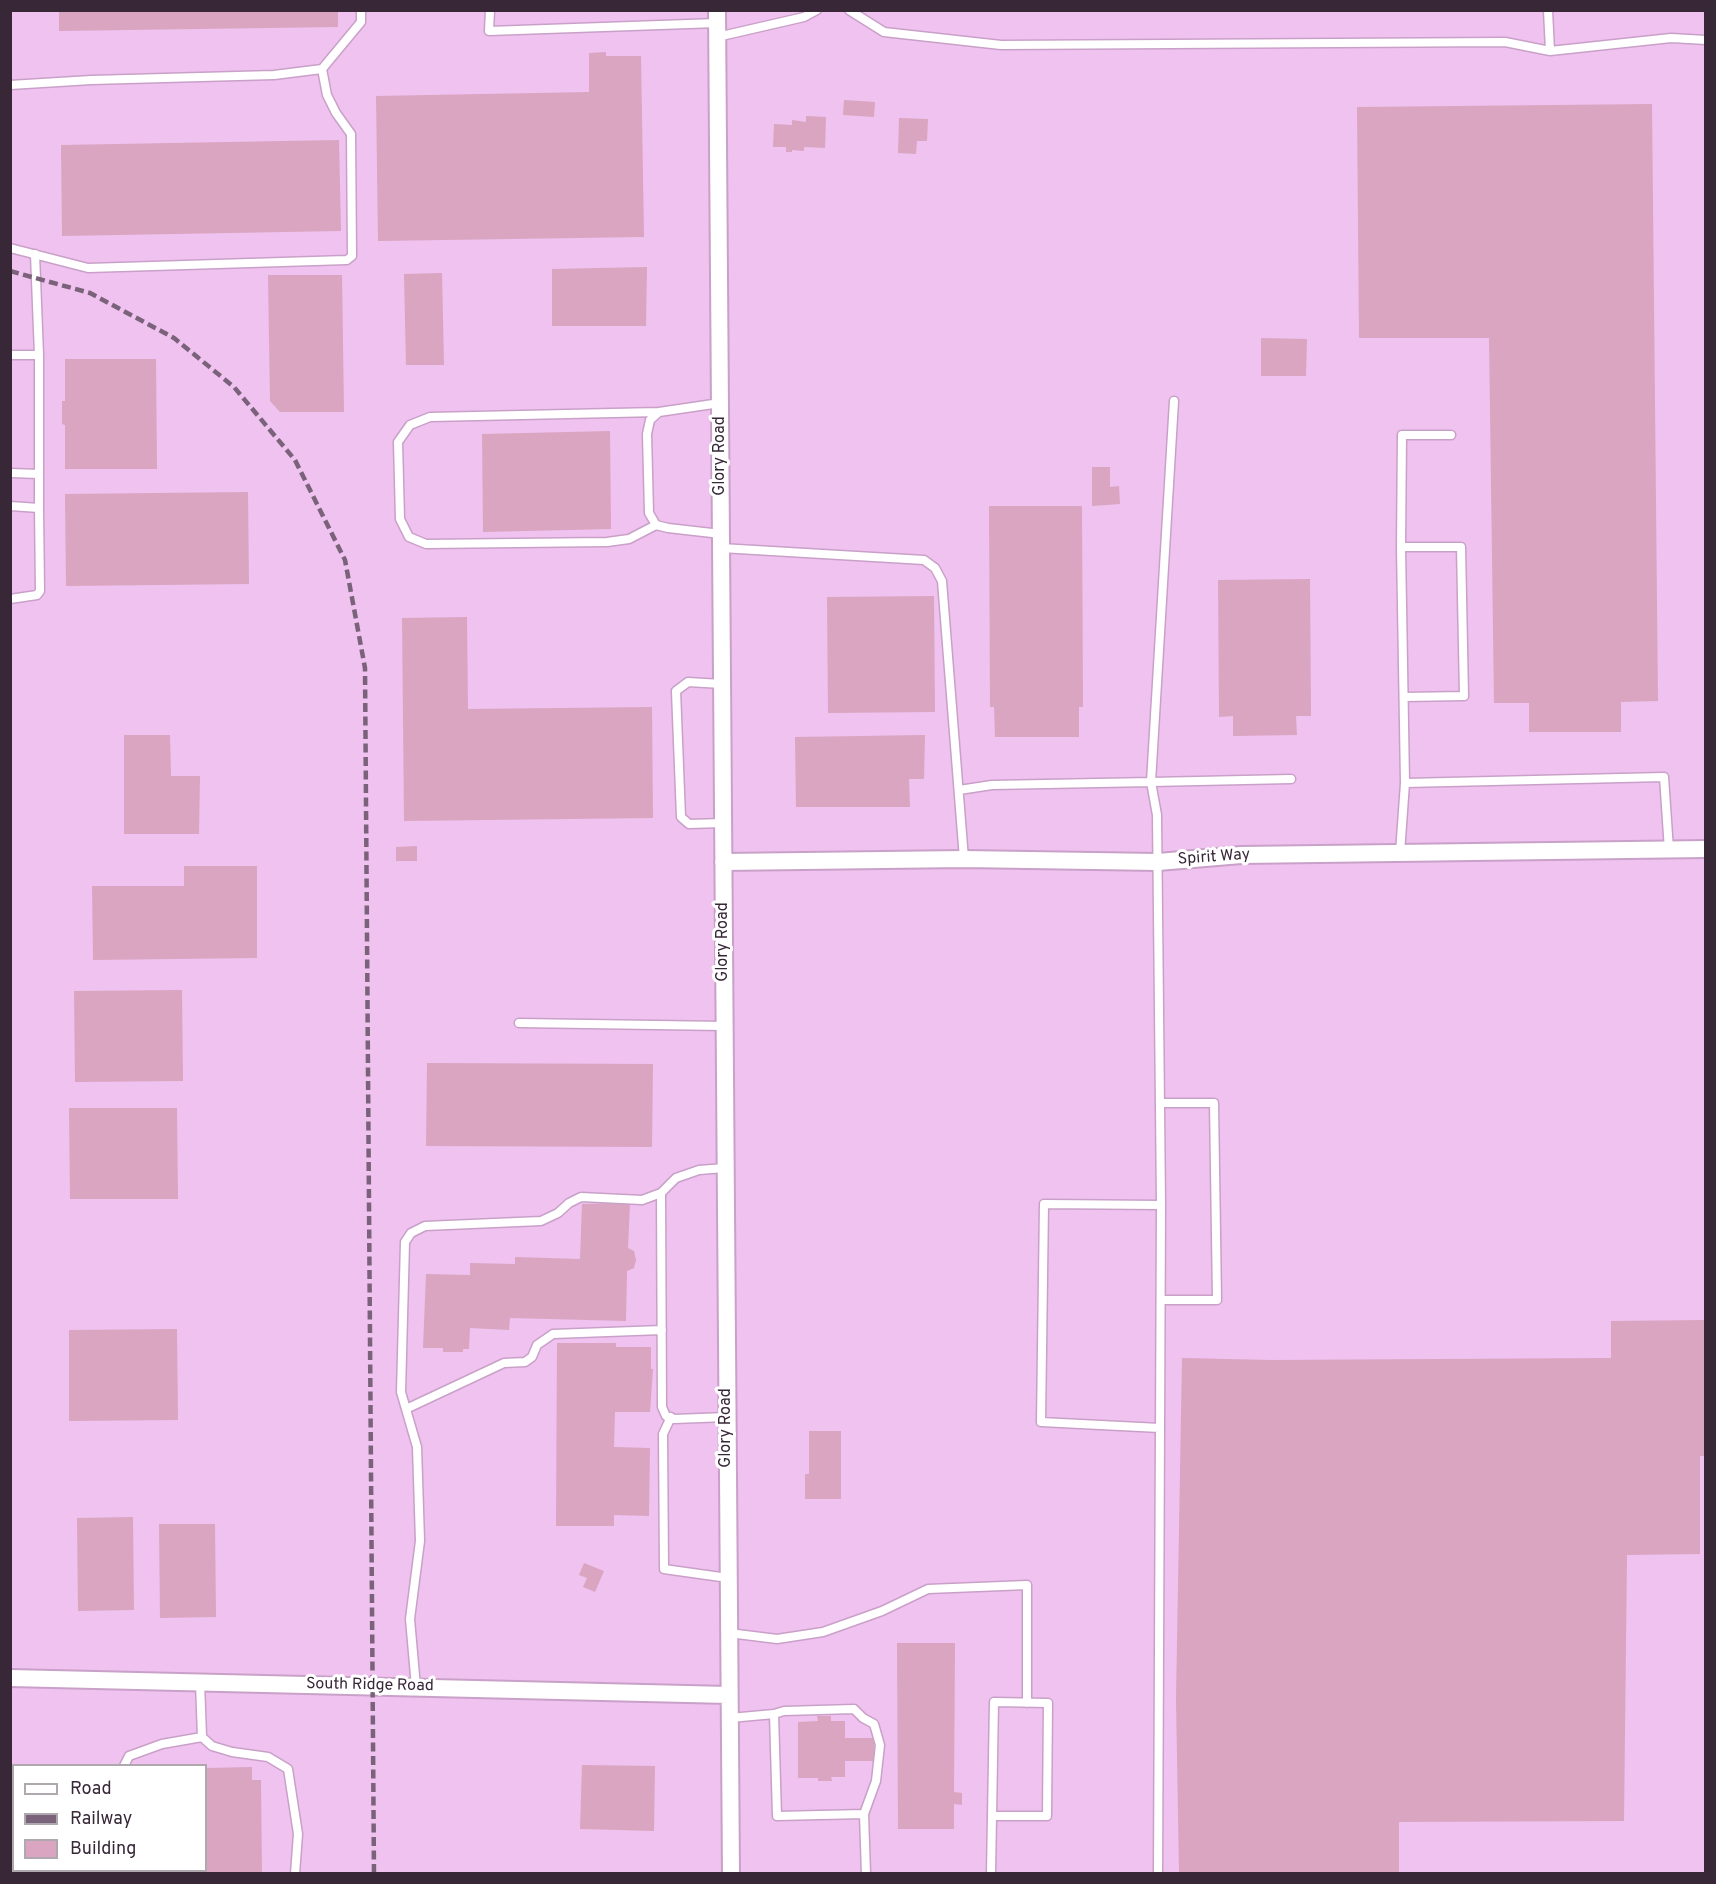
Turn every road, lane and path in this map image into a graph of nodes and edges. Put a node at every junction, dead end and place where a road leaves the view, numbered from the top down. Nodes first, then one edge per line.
1 (361, 10) edge
2 (490, 10) edge
3 (817, 10) edge
4 (849, 10) edge
5 (1548, 10) edge
6 (717, 24) edge
7 (1706, 40) edge
8 (1550, 51) junction
9 (322, 69) junction
10 (10, 85) edge
11 (10, 248) edge
12 (35, 254) junction
13 (10, 355) edge
14 (39, 355) junction
15 (1174, 401) dead end
16 (720, 403) junction
17 (659, 412) junction
18 (1451, 435) dead end
19 (10, 473) edge
20 (39, 474) junction
21 (10, 506) edge
22 (39, 508) junction
23 (656, 525) junction
24 (721, 541) junction
25 (1401, 547) junction
26 (10, 599) edge
27 (722, 684) junction
28 (1404, 697) junction
29 (1291, 780) dead end
30 (1151, 782) junction
31 (1405, 783) junction
32 (958, 790) junction
33 (723, 823) junction
34 (1706, 849) edge
35 (1669, 850) junction
36 (1400, 853) junction
37 (964, 859) junction
38 (723, 862) junction
39 (1158, 862) junction
40 (519, 1023) dead end
41 (724, 1026) junction
42 (1160, 1103) junction
43 (725, 1168) junction
44 (661, 1193) junction
45 (1161, 1205) junction
46 (1161, 1300) junction
47 (662, 1330) junction
48 (406, 1409) junction
49 (727, 1417) junction
50 (671, 1418) junction
51 (1160, 1428) junction
52 (728, 1578) junction
53 (729, 1633) junction
54 (10, 1678) edge
55 (201, 1682) junction
56 (416, 1687) junction
57 (729, 1695) junction
58 (1027, 1703) junction
59 (774, 1714) junction
60 (730, 1718) junction
61 (202, 1737) junction
62 (125, 1764) edge
63 (864, 1814) junction
64 (992, 1816) junction
65 (296, 1874) edge
66 (731, 1874) edge
67 (866, 1874) edge
68 (992, 1874) edge
69 (1158, 1874) edge

1 - 9 lane
2 - 6 lane
3 - 6 lane
4 - 8 lane
5 - 8 lane
6 - 16 street, Glory Road
7 - 8 lane
9 - 10 lane
9 - 12 lane
11 - 12 lane
12 - 14 lane
13 - 14 lane
14 - 20 lane
15 - 30 lane
16 - 17 lane
16 - 24 street, Glory Road
17 - 23 lane
17 - 23 lane
18 - 25 lane
19 - 20 lane
20 - 22 lane
21 - 22 lane
22 - 26 lane
23 - 24 lane
24 - 27 street, Glory Road
24 - 32 lane
25 - 28 lane
25 - 28 lane
27 - 33 street, Glory Road
27 - 33 lane
28 - 31 lane
29 - 30 lane
30 - 32 lane
30 - 39 lane
31 - 35 lane
31 - 36 lane
32 - 37 lane
33 - 38 street, Glory Road
34 - 35 street, Spirit Way
35 - 36 street, Spirit Way
36 - 39 street, Spirit Way
37 - 38 street, Spirit Way
37 - 39 street, Spirit Way
38 - 41 street, Glory Road
39 - 42 lane
40 - 41 lane
41 - 43 street, Glory Road
42 - 45 lane
42 - 46 lane
43 - 44 lane
43 - 49 street, Glory Road
44 - 47 lane
44 - 48 lane
45 - 46 lane
45 - 51 lane
46 - 51 lane
47 - 48 lane
47 - 50 lane
48 - 56 lane
49 - 50 lane
49 - 52 street, Glory Road
50 - 52 lane
51 - 69 lane
52 - 53 street, Glory Road
53 - 57 street, Glory Road
53 - 58 lane
54 - 55 street, South Ridge Road
55 - 56 street, South Ridge Road
55 - 61 lane
56 - 57 street, South Ridge Road
57 - 60 street, Glory Road
58 - 64 lane
58 - 64 lane
59 - 60 lane
59 - 63 lane
59 - 63 lane
60 - 66 street, Glory Road
61 - 62 lane
61 - 65 lane
63 - 67 lane
64 - 68 lane

